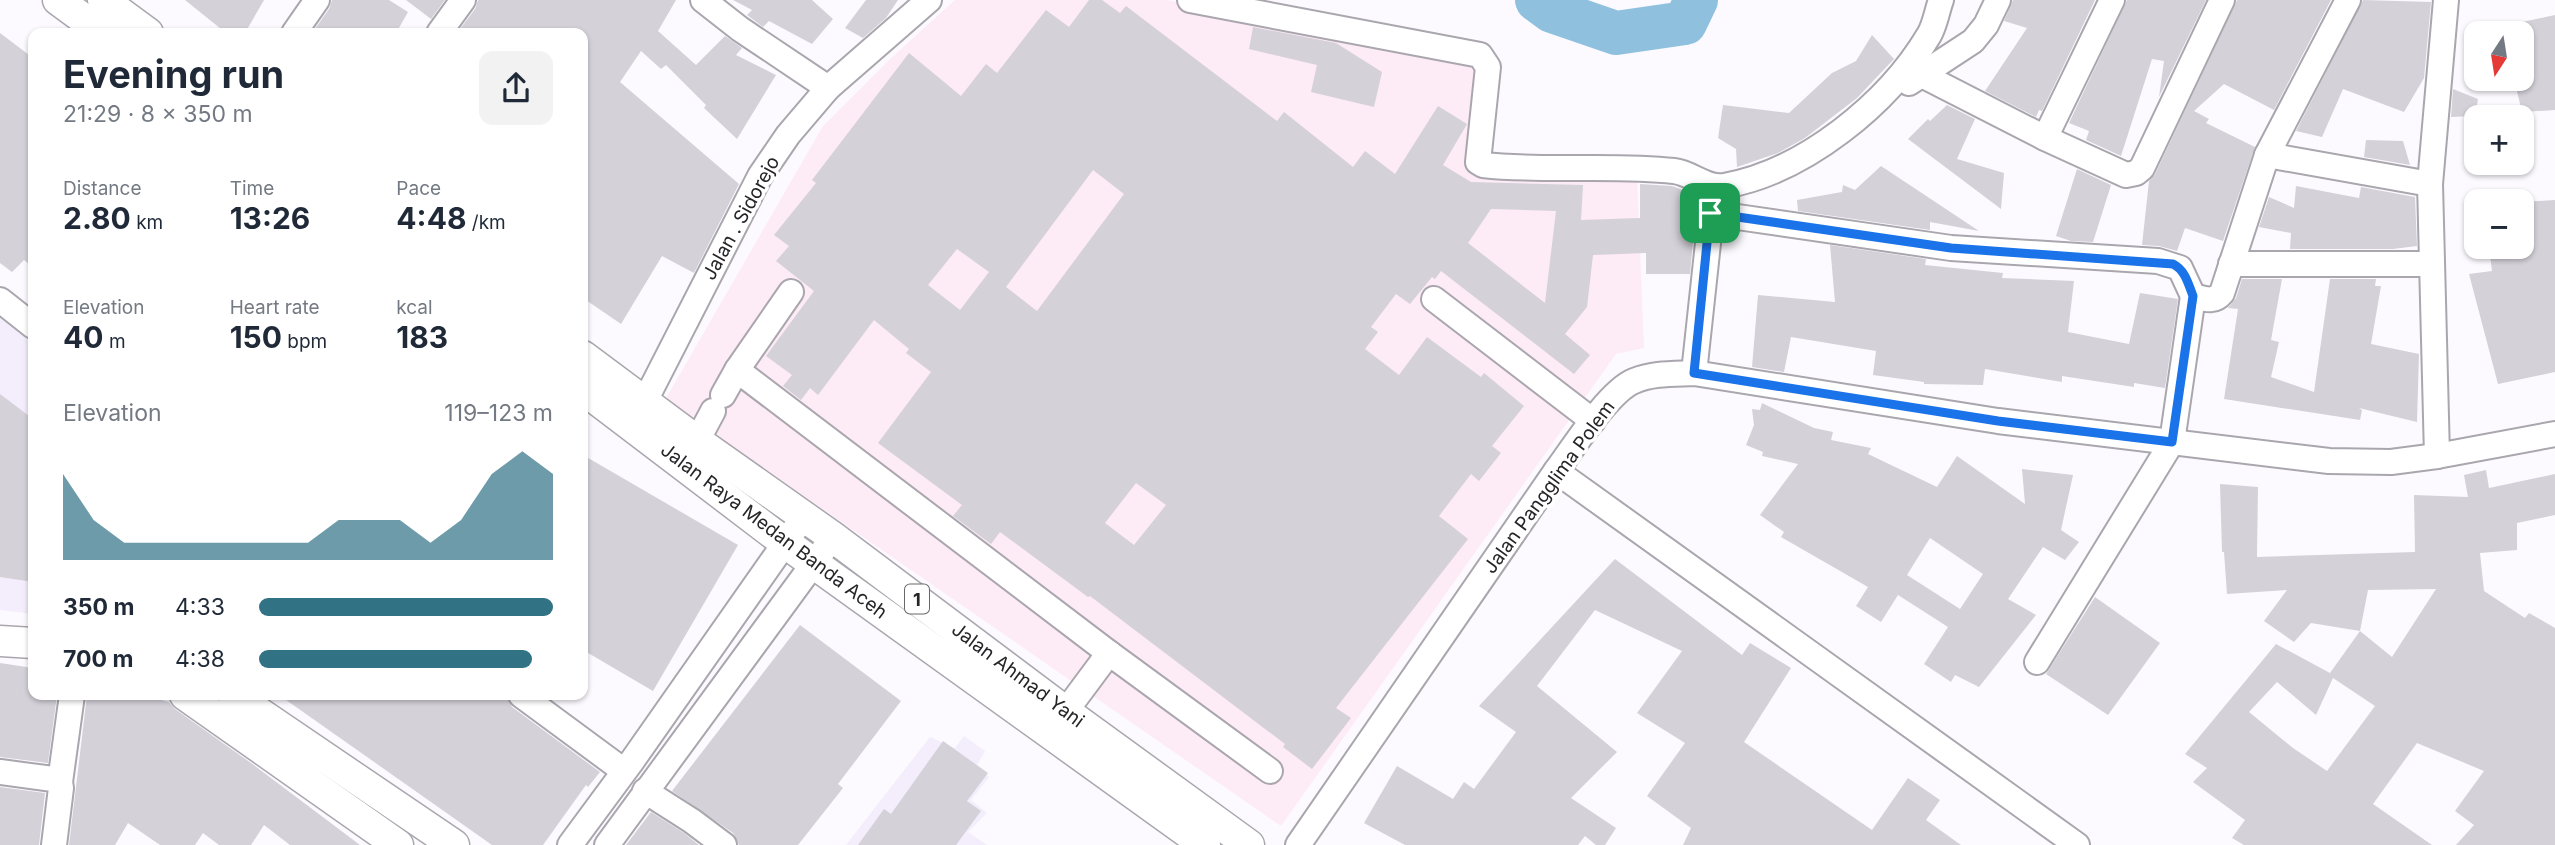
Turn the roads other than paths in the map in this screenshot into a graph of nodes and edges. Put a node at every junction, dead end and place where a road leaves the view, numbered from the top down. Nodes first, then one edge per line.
1 (58, 0) edge
2 (103, 0) edge
3 (317, 0) edge
4 (463, 0) edge
5 (703, 0) edge
6 (929, 0) edge
7 (1190, 0) edge
8 (1941, 0) edge
9 (1998, 0) edge
10 (2112, 0) edge
11 (2222, 0) edge
12 (2348, 0) edge
13 (2446, 0) edge
14 (96, 28) edge
15 (141, 28) edge
16 (297, 28) edge
17 (443, 28) edge
18 (1920, 75) junction
19 (828, 89) junction
20 (2045, 138) junction
21 (2267, 155) junction
22 (2430, 184) junction
23 (1712, 200) junction
24 (2231, 264) junction
25 (2431, 264) junction
26 (791, 292) dead end
27 (2193, 296) junction
28 (1434, 299) dead end
29 (0, 300) edge
30 (28, 322) edge
31 (588, 360) edge
32 (737, 370) junction
33 (1694, 373) junction
34 (588, 393) edge
35 (645, 401) junction
36 (1593, 421) junction
37 (2555, 434) edge
38 (696, 441) junction
39 (2172, 442) junction
40 (2437, 456) junction
41 (1556, 471) junction
42 (804, 516) junction
43 (833, 537) junction
44 (784, 542) junction
45 (814, 563) junction
46 (0, 641) edge
47 (28, 643) edge
48 (1109, 653) junction
49 (2037, 662) dead end
50 (71, 700) edge
51 (192, 700) edge
52 (240, 700) edge
53 (528, 700) edge
54 (1058, 722) junction
55 (330, 761) junction
56 (624, 771) junction
57 (1270, 771) dead end
58 (0, 772) edge
59 (60, 782) junction
60 (314, 785) junction
61 (645, 791) junction
62 (54, 845) edge
63 (398, 845) edge
64 (454, 845) edge
65 (569, 845) edge
66 (607, 845) edge
67 (724, 845) edge
68 (1205, 845) edge
69 (1249, 845) edge
70 (1298, 845) edge
71 (2077, 845) edge

1 - 14 main road
2 - 15 main road
3 - 16 street
4 - 17 street
5 - 19 street
6 - 19 street, Jalan . Sidorejo
7 - 23 street
8 - 23 street
9 - 18 street
10 - 20 street
11 - 20 street
12 - 21 street
13 - 22 street
18 - 20 street
18 - 23 street
19 - 35 street, Jalan . Sidorejo
21 - 22 street
21 - 24 street
22 - 25 street
23 - 27 street
23 - 33 street
24 - 25 street
24 - 27 street
25 - 40 street
26 - 32 street
27 - 39 street
28 - 36 street
29 - 30 street
31 - 35 main road, Jalan Ahmad Yani / 1
32 - 38 street
32 - 48 street
33 - 36 street, Jalan Pangglima Polem
33 - 39 street, Jalan Pangglima Polem
34 - 44 main road, Jalan Raya Medan Banda Aceh / 1
35 - 38 main road, Jalan Ahmad Yani / 1
36 - 41 street, Jalan Pangglima Polem
37 - 40 street, Jalan Pangglima Polem
38 - 42 main road, Jalan Ahmad Yani / 1
39 - 40 street, Jalan Pangglima Polem
39 - 49 street
41 - 70 street, Jalan Pangglima Polem
41 - 71 street
42 - 43 main road, Jalan Ahmad Yani / 1
42 - 44 street
43 - 45 street
43 - 54 main road, Jalan Ahmad Yani / 1
44 - 45 main road, Jalan Raya Medan Banda Aceh / 1
44 - 56 street
45 - 54 main road, Jalan Raya Medan Banda Aceh / 1
45 - 61 street
46 - 47 main road
48 - 54 street
48 - 57 street
50 - 59 street
51 - 60 main road
52 - 55 main road
53 - 56 street
54 - 68 main road, Jalan Raya Medan Banda Aceh / 1
54 - 69 main road, Jalan Ahmad Yani / 1
55 - 60 main road
55 - 64 main road
56 - 65 street
58 - 59 street
59 - 62 street
60 - 63 main road
61 - 66 street
61 - 67 street

